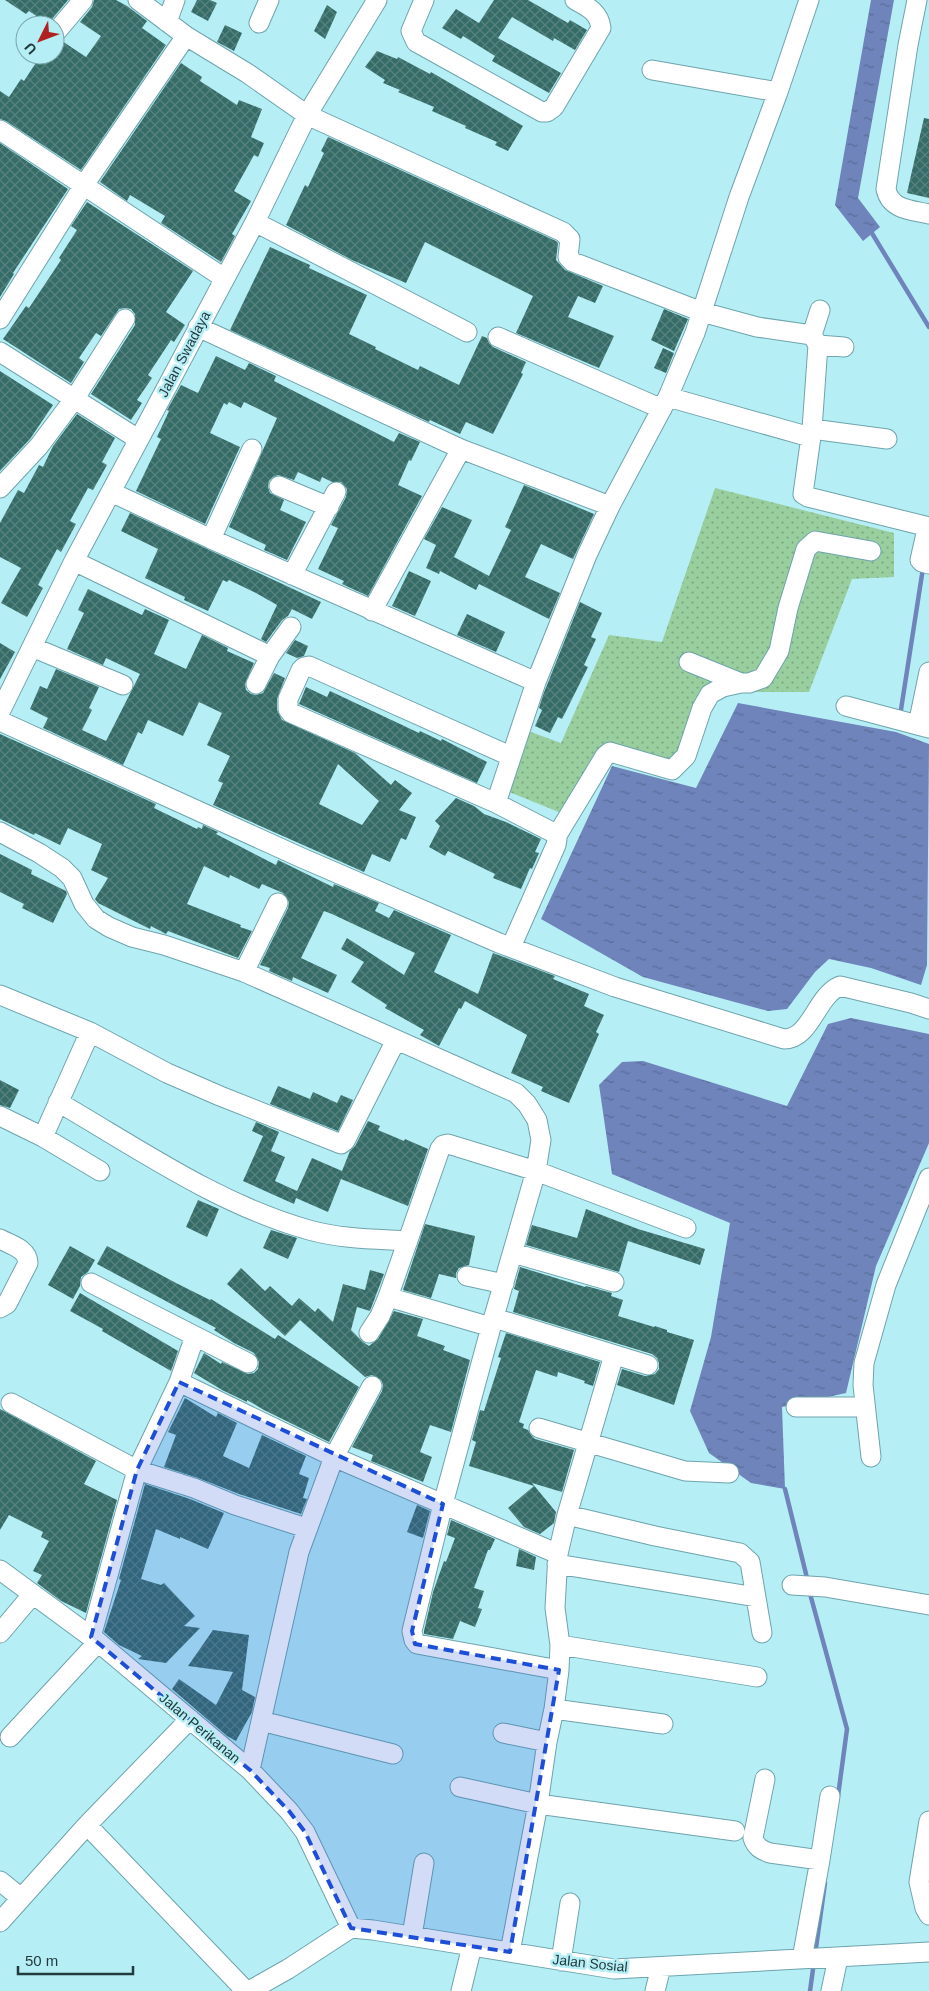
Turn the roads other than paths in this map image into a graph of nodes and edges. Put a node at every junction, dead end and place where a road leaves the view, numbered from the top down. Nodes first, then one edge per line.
1 (83, 0) edge
2 (138, 0) edge
3 (175, 0) edge
4 (269, 0) edge
5 (377, 0) edge
6 (424, 0) edge
7 (575, 0) edge
8 (809, 0) edge
9 (917, 0) edge
10 (929, 4) edge
11 (65, 21) edge
12 (167, 22) junction
13 (260, 24) dead end
14 (186, 36) junction
15 (652, 70) dead end
16 (778, 92) junction
17 (307, 115) junction
18 (0, 130) edge
19 (84, 184) junction
20 (929, 214) edge
21 (254, 222) junction
22 (224, 278) junction
23 (820, 310) dead end
24 (702, 312) junction
25 (0, 319) edge
26 (125, 319) dead end
27 (198, 327) junction
28 (467, 332) dead end
29 (498, 337) dead end
30 (815, 340) junction
31 (844, 347) dead end
32 (0, 352) edge
33 (75, 398) junction
34 (665, 403) junction
35 (811, 433) junction
36 (138, 438) junction
37 (888, 439) dead end
38 (252, 449) dead end
39 (461, 449) junction
40 (279, 486) dead end
41 (0, 488) edge
42 (111, 492) junction
43 (610, 506) junction
44 (210, 539) junction
45 (871, 551) dead end
46 (74, 561) junction
47 (926, 563) edge
48 (292, 575) junction
49 (372, 611) junction
50 (292, 627) dead end
51 (32, 648) junction
52 (270, 656) junction
53 (689, 662) dead end
54 (929, 672) edge
55 (536, 682) junction
56 (741, 683) junction
57 (256, 684) dead end
58 (123, 685) dead end
59 (846, 706) dead end
60 (0, 712) edge
61 (0, 721) edge
62 (919, 726) edge
63 (510, 756) junction
64 (496, 803) junction
65 (0, 832) edge
66 (556, 838) junction
67 (278, 903) dead end
68 (510, 947) junction
69 (244, 972) junction
70 (0, 995) edge
71 (922, 1007) edge
72 (90, 1032) junction
73 (396, 1040) junction
74 (58, 1102) junction
75 (0, 1116) edge
76 (43, 1137) junction
77 (100, 1171) dead end
78 (536, 1171) junction
79 (929, 1178) edge
80 (686, 1228) dead end
81 (0, 1239) edge
82 (408, 1241) junction
83 (513, 1253) junction
84 (467, 1276) dead end
85 (91, 1282) dead end
86 (614, 1282) dead end
87 (504, 1284) junction
88 (388, 1297) junction
89 (0, 1308) edge
90 (492, 1323) junction
91 (369, 1333) dead end
92 (195, 1336) junction
93 (614, 1354) junction
94 (248, 1363) dead end
95 (648, 1365) dead end
96 (178, 1382) junction
97 (372, 1386) dead end
98 (11, 1403) dead end
99 (865, 1406) junction
100 (796, 1407) dead end
101 (539, 1428) dead end
102 (588, 1443) junction
103 (334, 1457) junction
104 (872, 1457) dead end
105 (137, 1470) junction
106 (729, 1473) dead end
107 (443, 1504) junction
108 (567, 1515) junction
109 (306, 1528) junction
110 (558, 1559) junction
111 (0, 1570) edge
112 (808, 1586) dead end
113 (33, 1594) junction
114 (756, 1597) junction
115 (929, 1605) edge
116 (0, 1633) edge
117 (762, 1633) dead end
118 (95, 1639) junction
119 (560, 1645) junction
120 (559, 1670) junction
121 (757, 1677) dead end
122 (554, 1709) junction
123 (190, 1719) junction
124 (261, 1720) junction
125 (664, 1724) dead end
126 (503, 1733) dead end
127 (10, 1737) dead end
128 (547, 1742) junction
129 (393, 1754) dead end
130 (250, 1770) junction
131 (765, 1780) dead end
132 (460, 1787) dead end
133 (830, 1796) dead end
134 (538, 1804) junction
135 (929, 1820) edge
136 (87, 1825) junction
137 (735, 1831) dead end
138 (820, 1860) junction
139 (424, 1864) dead end
140 (0, 1881) edge
141 (21, 1898) junction
142 (570, 1903) dead end
143 (929, 1915) edge
144 (0, 1922) edge
145 (350, 1928) junction
146 (412, 1936) junction
147 (472, 1946) junction
148 (510, 1952) junction
149 (929, 1952) edge
150 (833, 1958) junction
151 (805, 1959) junction
152 (561, 1961) junction
153 (661, 1967) junction
154 (248, 1991) edge
155 (461, 1991) edge
156 (655, 1991) edge
157 (831, 1991) edge

1 - 11 street
2 - 12 street
3 - 12 street
4 - 13 street
5 - 17 street, Jalan Swadaya
6 - 7 street
8 - 16 street
9 - 10 street
9 - 20 street
12 - 14 street
14 - 17 street
14 - 19 street
15 - 16 street
16 - 24 street
17 - 21 street, Jalan Swadaya
17 - 24 street
18 - 19 street
19 - 22 street
19 - 25 street
21 - 22 street, Jalan Swadaya
21 - 28 street
22 - 27 street, Jalan Swadaya
23 - 30 street
24 - 30 street
24 - 34 street
26 - 33 street
27 - 36 street, Jalan Swadaya
27 - 39 street
29 - 34 street
30 - 31 street
30 - 35 street
32 - 33 street
33 - 36 street
33 - 41 street
34 - 35 street
34 - 43 street
35 - 37 street
35 - 47 street
36 - 42 street, Jalan Swadaya
38 - 44 street
39 - 43 street
39 - 49 street
40 - 48 street
42 - 44 street
42 - 46 street, Jalan Swadaya
43 - 55 street
44 - 48 street
45 - 56 street
46 - 51 street, Jalan Swadaya
46 - 52 street
48 - 49 street
49 - 55 street
50 - 52 street
51 - 58 street
51 - 60 street, Jalan Swadaya
52 - 57 street
53 - 56 street
54 - 62 street
55 - 63 street
56 - 66 street
59 - 62 street
61 - 68 street
63 - 64 street
63 - 64 street
64 - 66 street
65 - 69 street
66 - 68 street
67 - 69 street
68 - 71 street
69 - 73 street
70 - 72 street
72 - 73 street
72 - 74 street
73 - 78 street
74 - 76 street
74 - 82 street
75 - 76 street
76 - 77 street
78 - 80 street
78 - 82 street
78 - 83 street
79 - 99 street
81 - 89 street
82 - 88 street
83 - 86 street
83 - 87 street
84 - 87 street
85 - 92 street
87 - 90 street
88 - 90 street
88 - 91 street
90 - 93 street
90 - 107 street
92 - 94 street
92 - 96 street
93 - 95 street
93 - 102 street
96 - 103 street
96 - 105 street
97 - 103 street
98 - 105 street
99 - 100 street
99 - 104 street
101 - 102 street
102 - 106 street
102 - 108 street
103 - 107 street
103 - 109 street
105 - 109 street
105 - 118 street
107 - 110 street
107 - 120 street
108 - 110 street
108 - 114 street
109 - 124 street
110 - 114 street
110 - 119 street
111 - 113 street, Jalan Perikanan
112 - 115 street
113 - 116 street
113 - 118 street, Jalan Perikanan
114 - 117 street
118 - 123 street, Jalan Perikanan
118 - 127 street
119 - 120 street
119 - 121 street
120 - 122 street
122 - 125 street
122 - 128 street
123 - 130 street, Jalan Perikanan
123 - 136 street
124 - 129 street
124 - 130 street
126 - 128 street
128 - 134 street
130 - 145 street, Jalan Perikanan
131 - 138 street
132 - 134 street
133 - 138 street
134 - 137 street
134 - 148 street
135 - 143 street
136 - 141 street
136 - 154 street
138 - 151 street
139 - 146 street
140 - 141 street
141 - 144 street
142 - 152 street
145 - 146 street, Jalan Sosial
145 - 154 street
146 - 147 street, Jalan Sosial
147 - 148 street, Jalan Sosial
147 - 155 street
148 - 152 street, Jalan Sosial
149 - 150 street
150 - 151 street, Jalan Sosial
150 - 157 street
151 - 153 street, Jalan Sosial
152 - 153 street, Jalan Sosial
153 - 156 street

